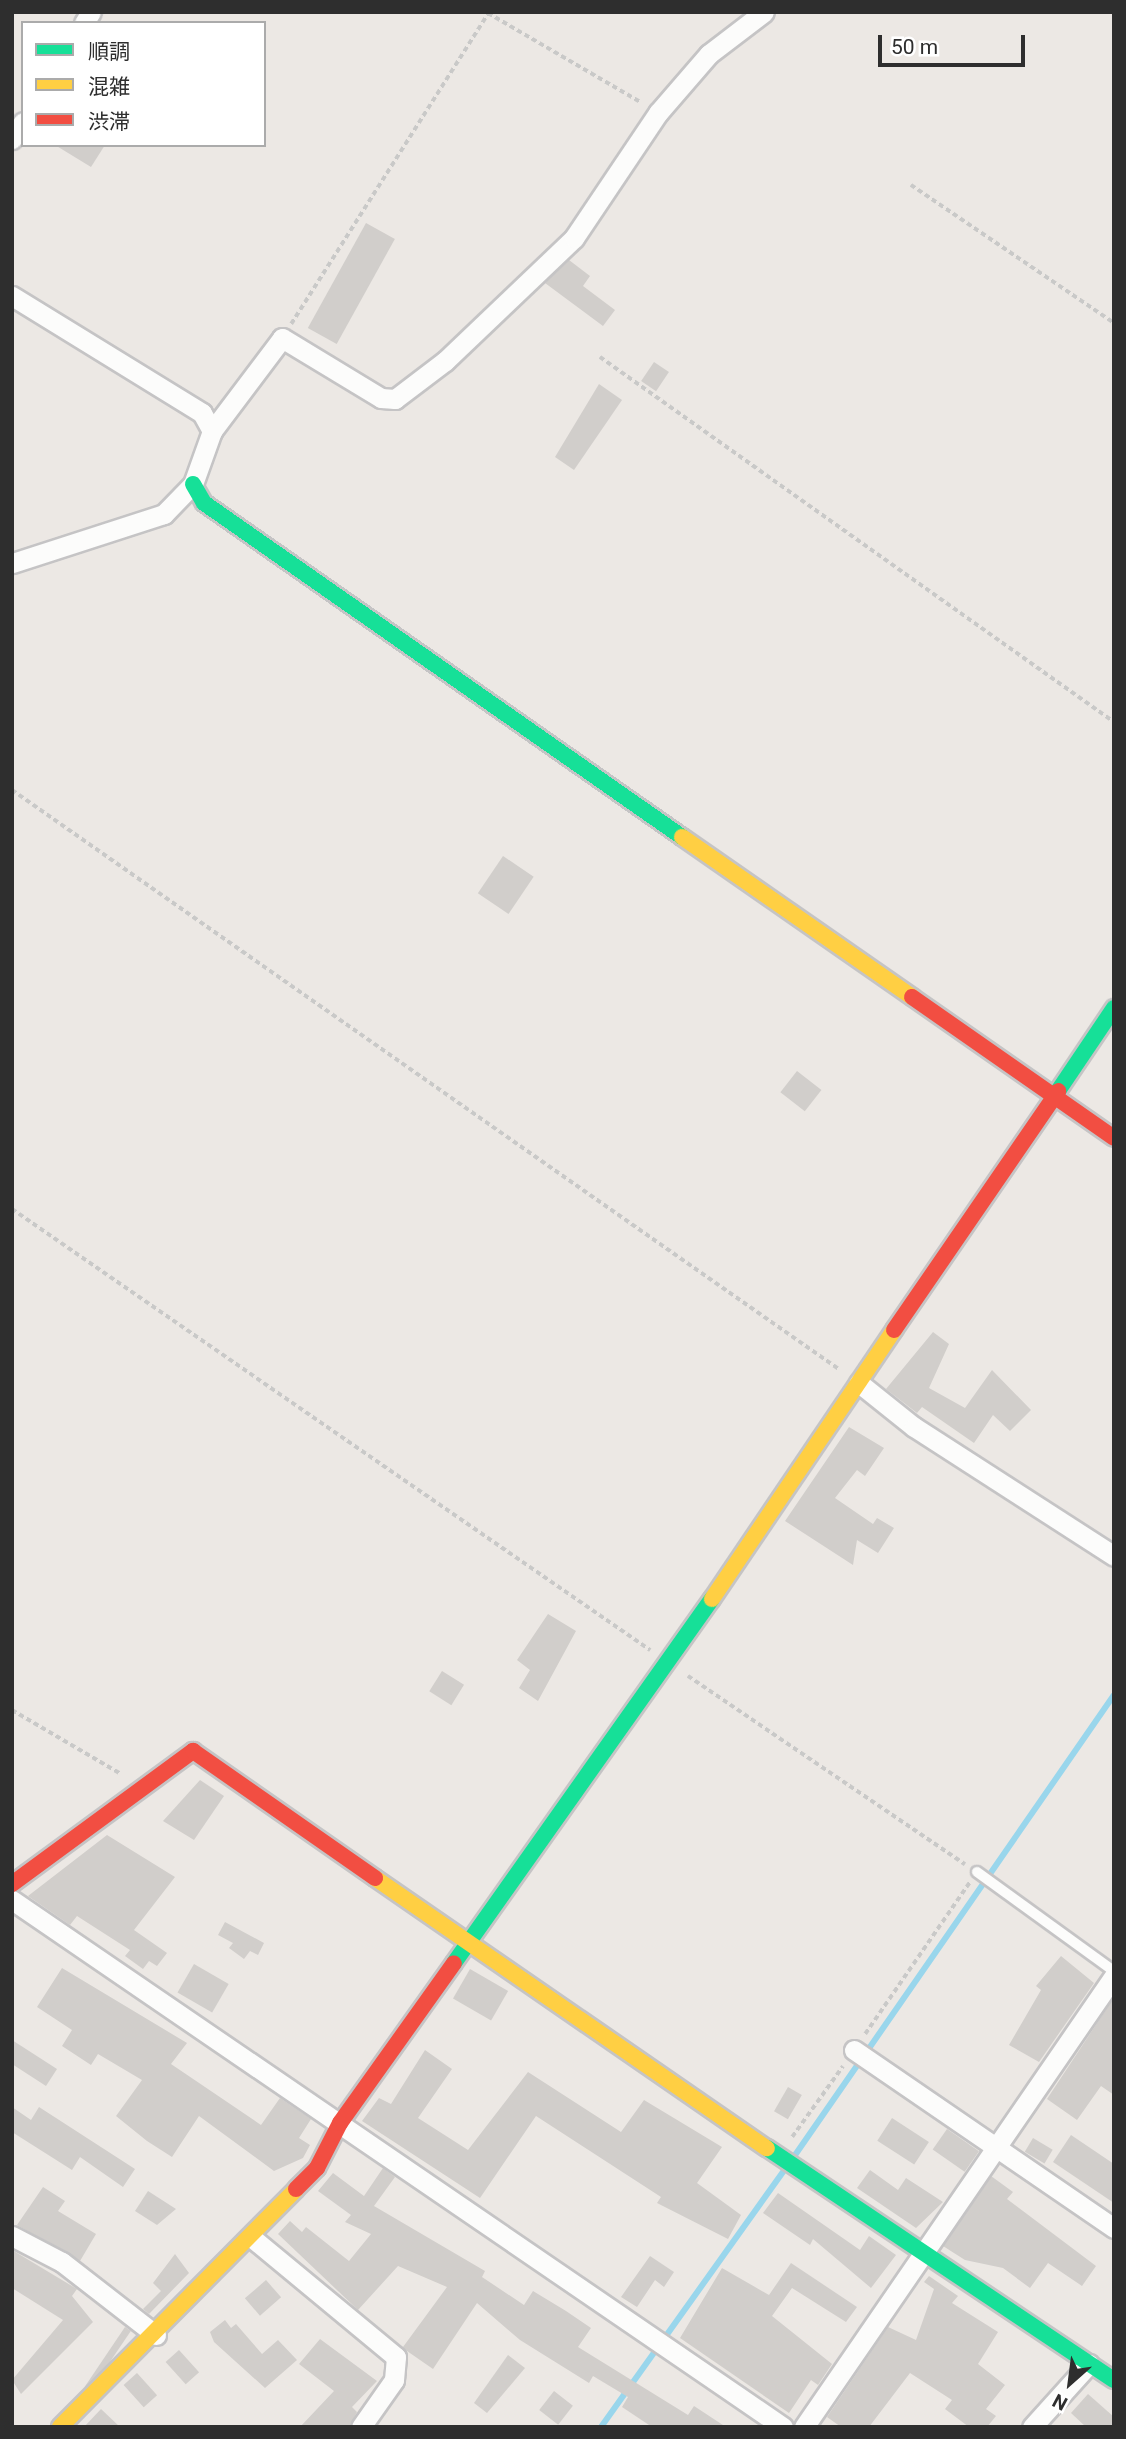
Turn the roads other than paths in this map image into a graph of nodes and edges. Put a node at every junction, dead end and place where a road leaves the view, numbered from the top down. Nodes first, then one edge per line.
1 (764, 12) edge
2 (12, 296) edge
3 (212, 431) junction
4 (192, 484) junction
5 (12, 563) edge
6 (1114, 1009) edge
7 (1054, 1097) junction
8 (1114, 1138) edge
9 (859, 1383) junction
10 (1114, 1556) edge
11 (976, 1872) road end
12 (12, 1884) edge
13 (12, 1900) edge
14 (469, 1941) junction
15 (1114, 1973) edge
16 (854, 2050) road end
17 (340, 2123) junction
18 (996, 2147) junction
19 (1114, 2228) edge
20 (12, 2235) edge
21 (251, 2237) junction
22 (921, 2255) junction
23 (156, 2335) junction
24 (1089, 2364) junction
25 (1114, 2380) edge
26 (60, 2427) edge
27 (361, 2427) edge
28 (783, 2427) edge
29 (804, 2427) edge
30 (1032, 2427) edge

1 - 3 street
2 - 3 street
3 - 4 street
4 - 5 street
4 - 7 street
6 - 7 street
7 - 8 street
7 - 9 street
9 - 10 street
9 - 14 street
11 - 15 lane
12 - 14 street
13 - 17 street
14 - 17 street
14 - 22 street
15 - 18 street
16 - 18 street
17 - 21 street
17 - 28 street
18 - 19 street
18 - 22 street
20 - 23 street
21 - 23 street
21 - 27 street
22 - 24 street
22 - 29 street
23 - 26 street
24 - 25 street
24 - 30 street

